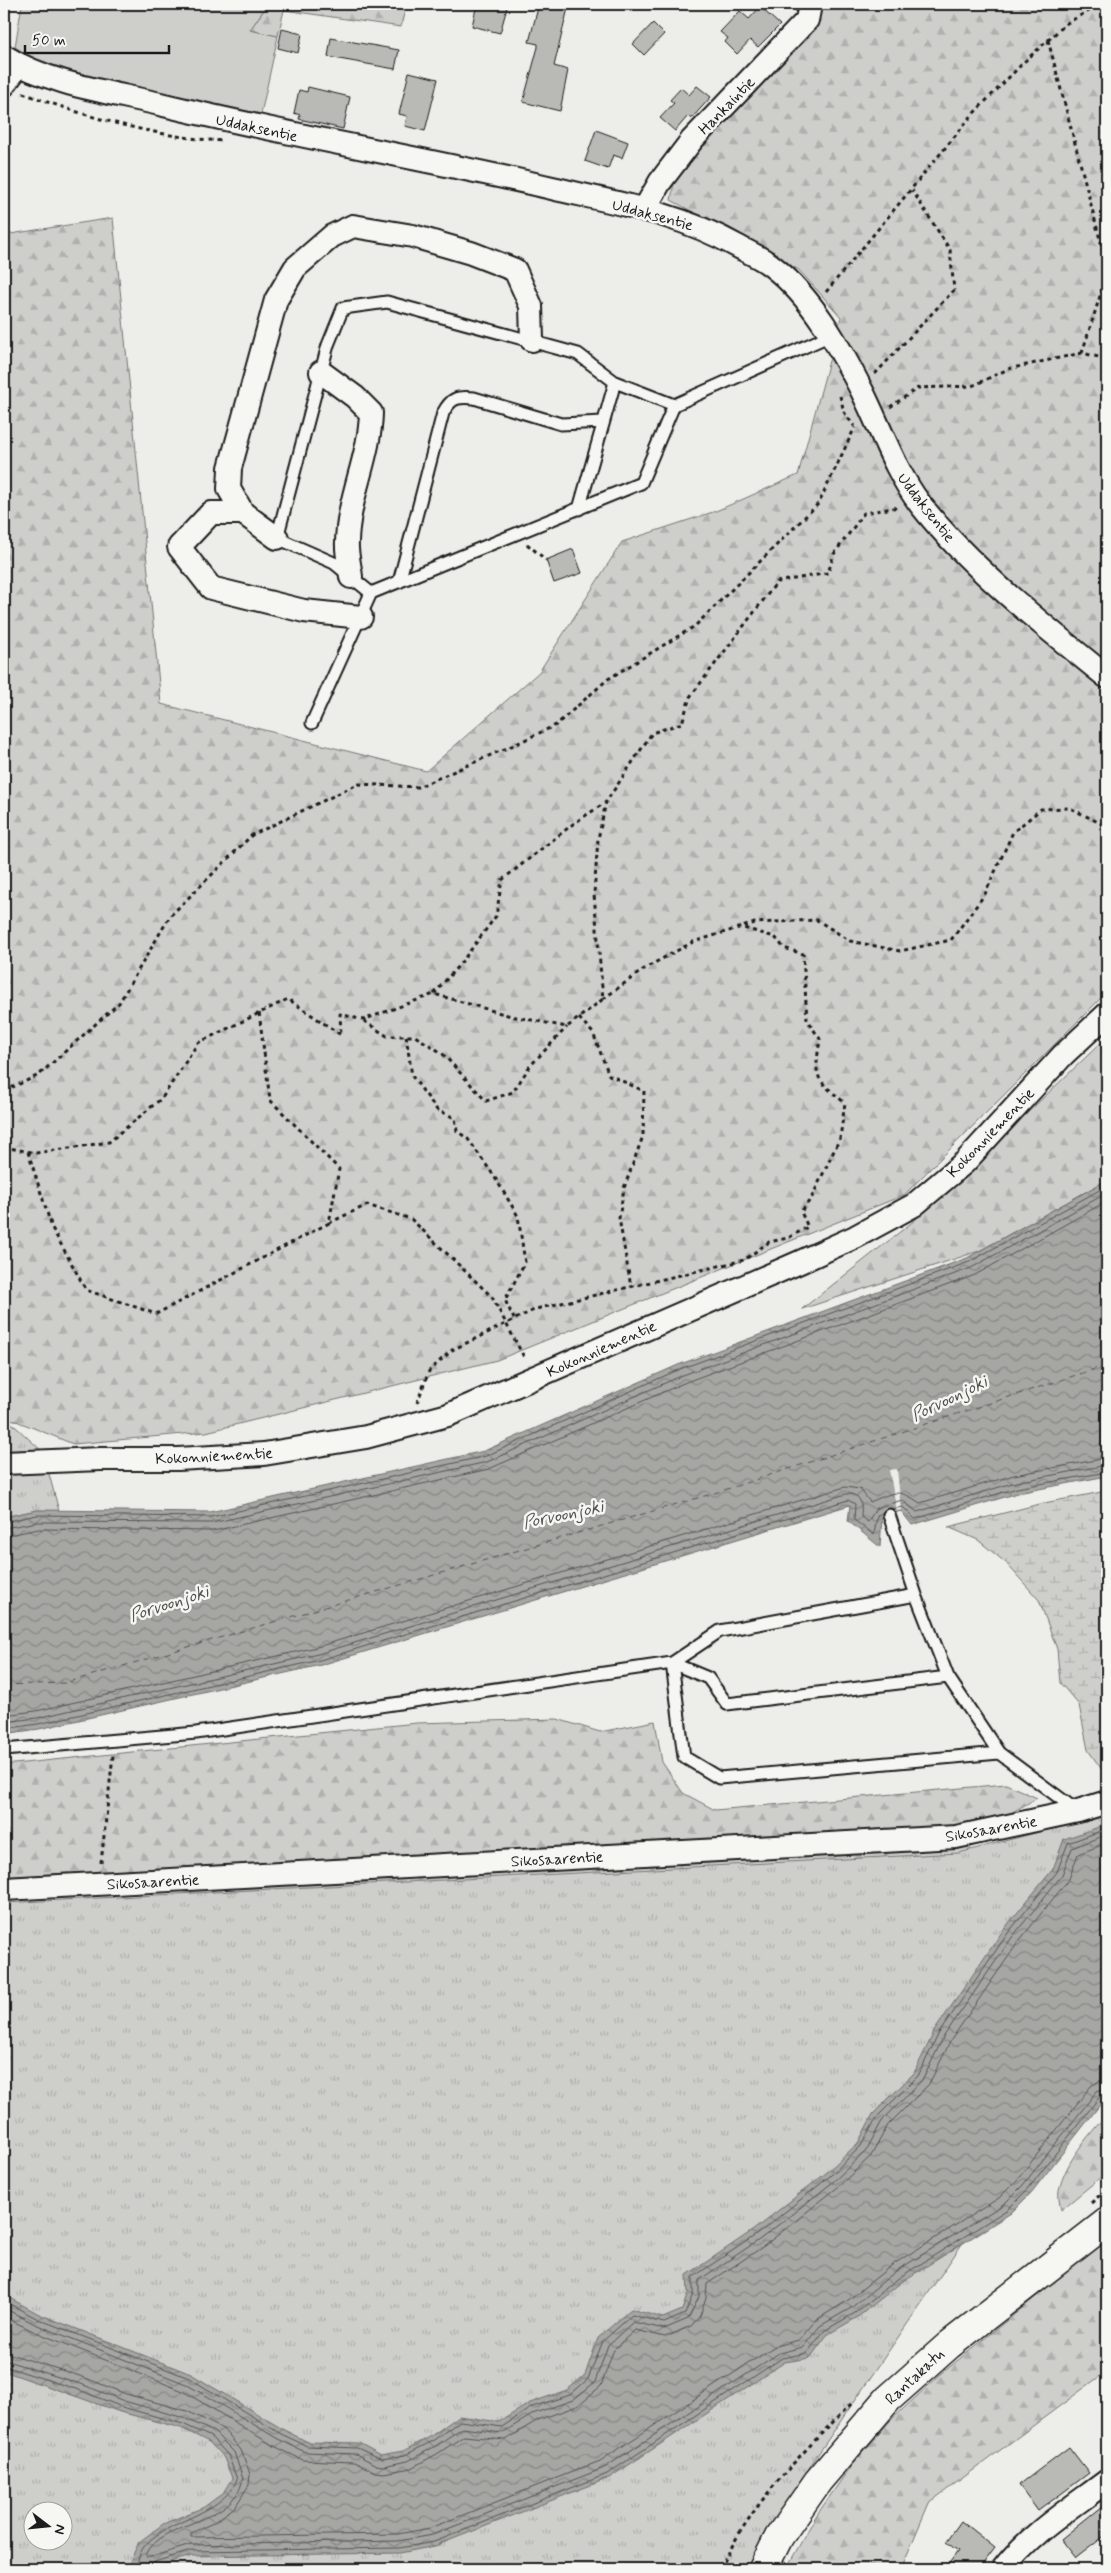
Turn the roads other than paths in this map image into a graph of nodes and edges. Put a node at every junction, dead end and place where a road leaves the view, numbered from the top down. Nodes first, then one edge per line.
1 (810, 5) edge
2 (11, 60) edge
3 (11, 88) edge
4 (644, 210) junction
5 (830, 334) junction
6 (532, 340) junction
7 (321, 372) junction
8 (615, 382) junction
9 (674, 405) junction
10 (603, 422) junction
11 (579, 509) junction
12 (243, 513) junction
13 (278, 538) junction
14 (351, 577) junction
15 (399, 582) junction
16 (371, 593) junction
17 (361, 616) junction
18 (1107, 677) edge
19 (312, 723) dead end
20 (1107, 1014) edge
21 (4, 1462) edge
22 (889, 1515) dead end
23 (916, 1595) junction
24 (672, 1663) junction
25 (948, 1677) junction
26 (4, 1750) edge
27 (999, 1753) junction
28 (1105, 1802) edge
29 (1078, 1811) junction
30 (4, 1889) edge
31 (1107, 2222) edge
32 (1107, 2481) edge
33 (763, 2569) edge
34 (1003, 2569) edge

1 - 4 street, Hankaintie
2 - 3 street
2 - 4 street, Uddaksentie
4 - 5 street, Uddaksentie
5 - 9 lane
5 - 18 street, Uddaksentie
6 - 7 lane
6 - 8 lane
6 - 12 street
7 - 13 lane
7 - 14 street
8 - 9 lane
8 - 10 lane
9 - 11 lane
10 - 11 lane
10 - 15 lane
11 - 15 lane
12 - 13 street
12 - 17 street
13 - 14 lane
14 - 16 lane
15 - 16 lane
16 - 17 lane
17 - 19 lane
20 - 21 street, Kokonniementie
22 - 23 lane
23 - 24 lane
23 - 25 lane
24 - 25 lane
24 - 26 lane
24 - 27 lane
25 - 27 lane
27 - 29 lane
28 - 29 street, Sikosaarentie
29 - 30 street, Sikosaarentie
31 - 33 street, Rantakatu
32 - 34 street

